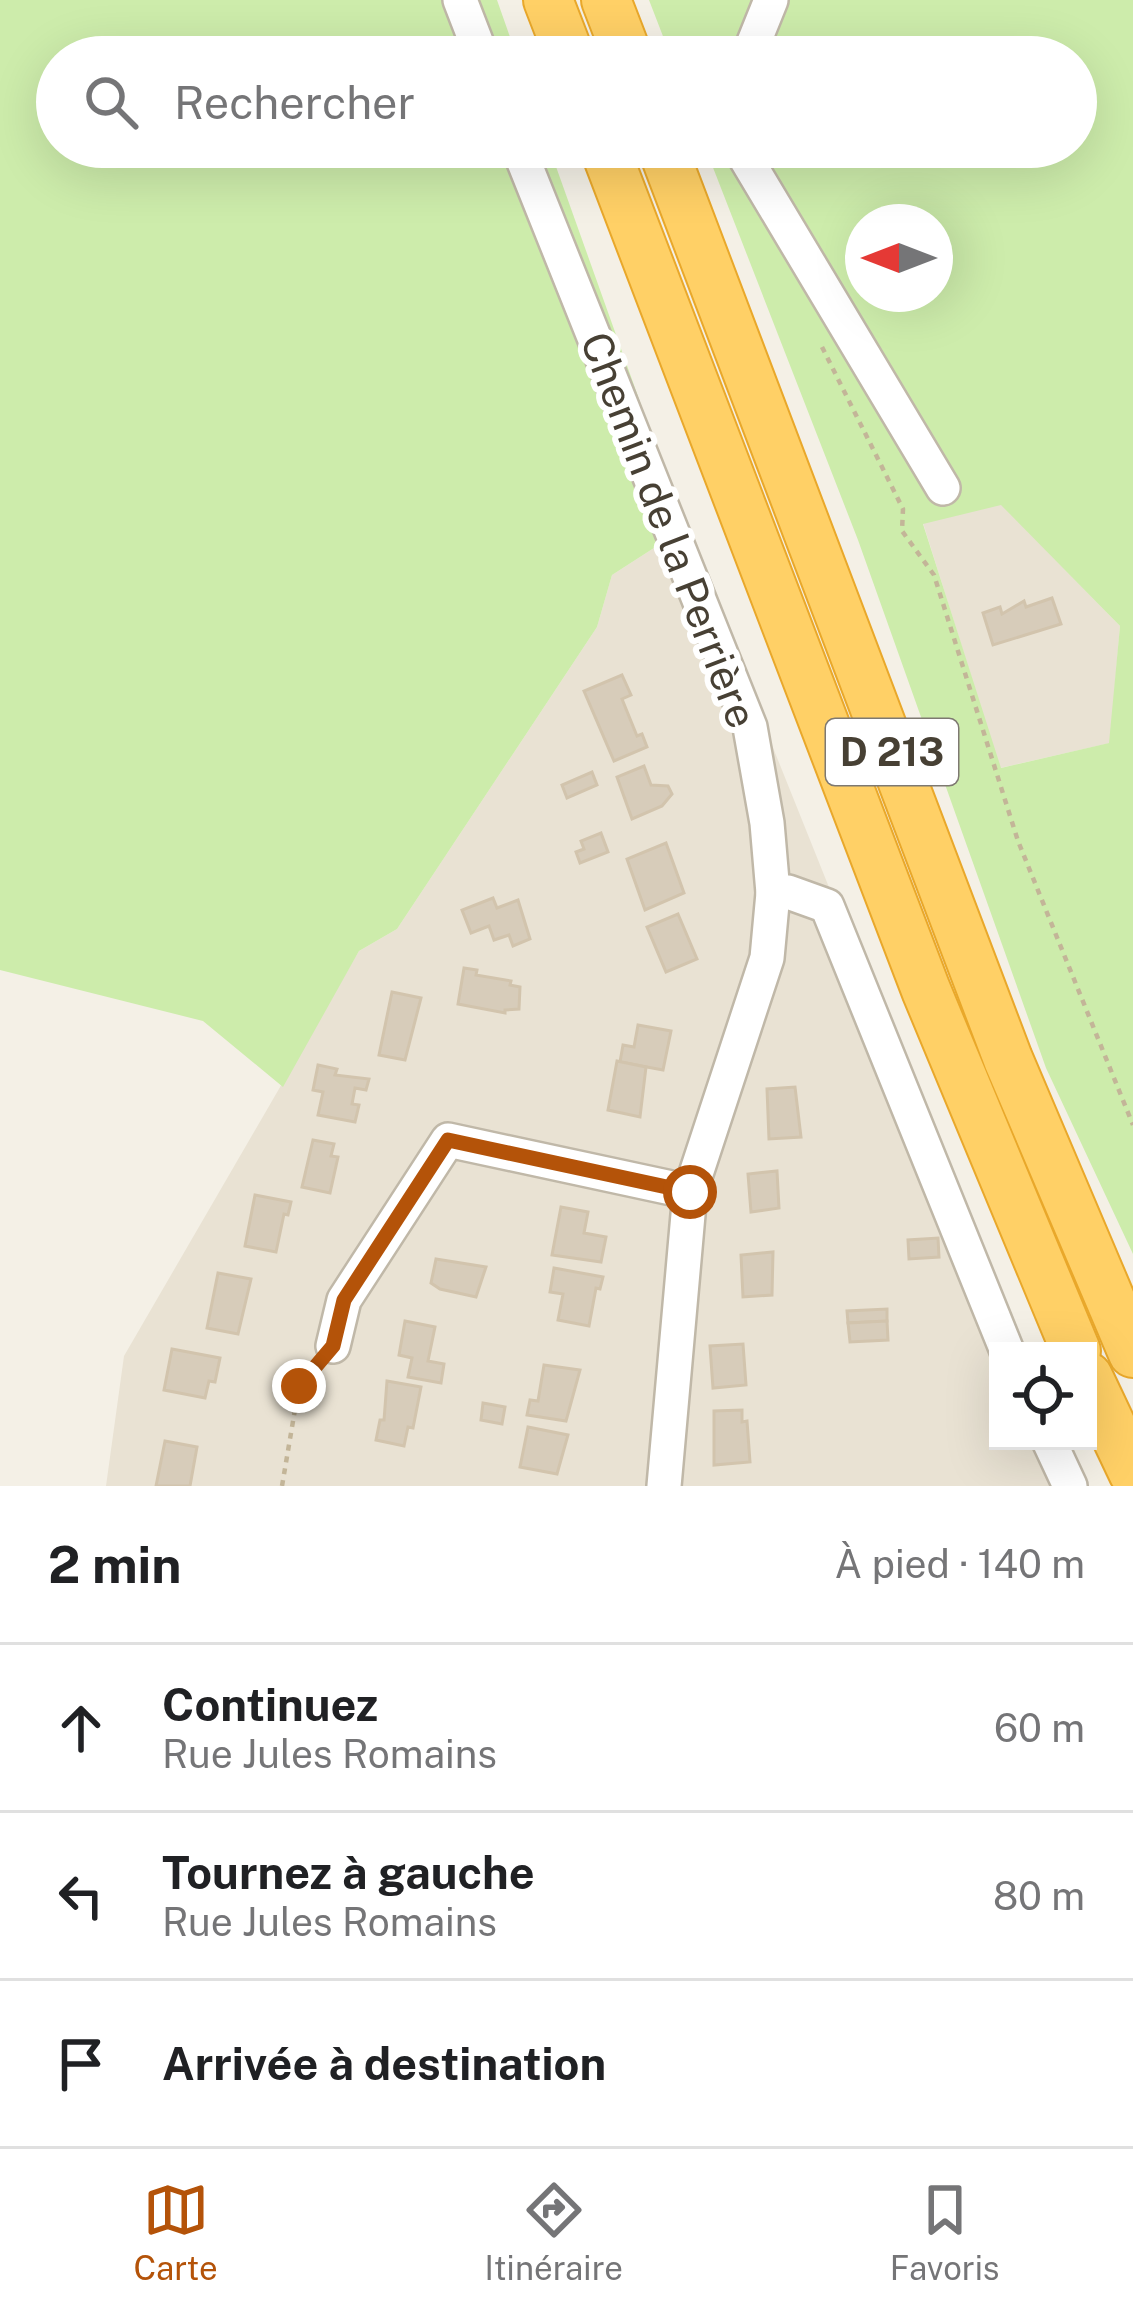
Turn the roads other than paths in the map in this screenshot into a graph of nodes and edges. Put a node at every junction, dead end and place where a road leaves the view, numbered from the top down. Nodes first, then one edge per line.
1 (460, 0) edge
2 (548, 0) edge
3 (606, 0) edge
4 (771, 0) edge
5 (474, 36) edge
6 (562, 36) edge
7 (620, 36) edge
8 (756, 36) edge
9 (526, 168) edge
10 (612, 168) edge
11 (670, 168) edge
12 (752, 168) edge
13 (943, 488) dead end
14 (773, 893) junction
15 (690, 1192) junction
16 (1003, 1342) edge
17 (1072, 1342) edge
18 (333, 1346) road end
19 (1133, 1353) edge
20 (1097, 1396) edge
21 (1053, 1450) edge
22 (1133, 1472) edge
23 (664, 1486) edge
24 (1070, 1486) edge

1 - 5 street
2 - 6 highway
3 - 7 highway
4 - 8 street
9 - 14 street, Chemin de la Perrière
10 - 17 highway, D 213
11 - 19 highway, D 213
12 - 13 street
14 - 15 street, Chemin de la Perrière
14 - 16 street
15 - 18 street
15 - 23 street, Chemin de la Perrière
20 - 22 highway
21 - 24 street

